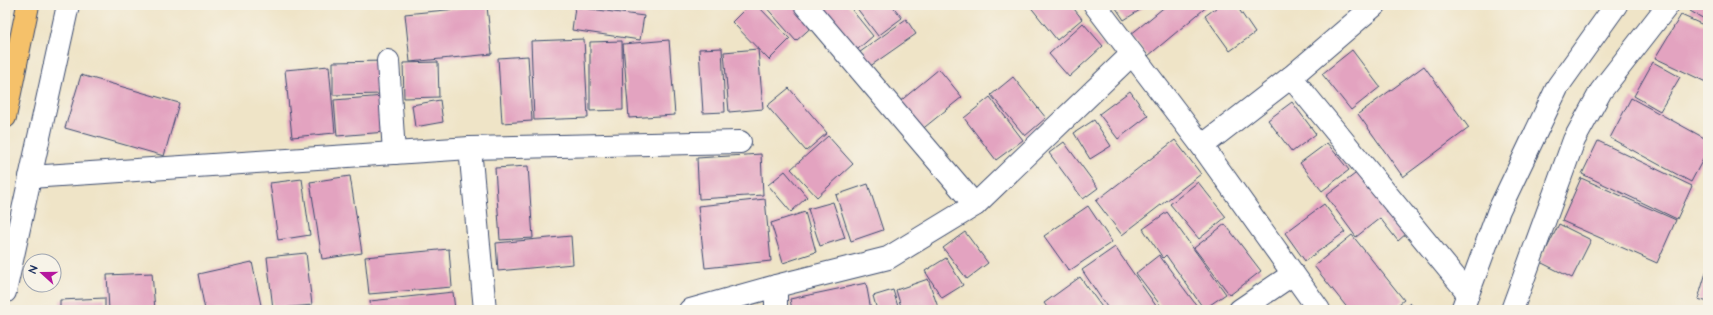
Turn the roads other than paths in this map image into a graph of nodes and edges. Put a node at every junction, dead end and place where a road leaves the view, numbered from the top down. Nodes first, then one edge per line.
1 (28, 5) edge
2 (68, 5) edge
3 (805, 5) edge
4 (1095, 5) edge
5 (1375, 5) edge
6 (1616, 5) edge
7 (1668, 5) edge
8 (1132, 54) junction
9 (388, 61) dead end
10 (1291, 77) junction
11 (5, 117) edge
12 (740, 142) dead end
13 (1202, 146) junction
14 (470, 148) junction
15 (394, 153) junction
16 (30, 178) junction
17 (975, 205) junction
18 (1293, 274) junction
19 (776, 286) junction
20 (5, 292) edge
21 (1465, 302) edge
22 (486, 310) edge
23 (690, 310) edge
24 (776, 310) edge
25 (1240, 310) edge
26 (1319, 310) edge
27 (1512, 310) edge

1 - 11 highway
2 - 16 street
3 - 17 street
4 - 8 street
5 - 10 street
6 - 21 street
7 - 27 street
8 - 13 street
8 - 17 street
9 - 15 street
10 - 13 street
10 - 21 street
12 - 14 street
13 - 18 street
14 - 15 street
14 - 22 street
15 - 16 street
16 - 20 street
17 - 19 street
18 - 25 street
18 - 26 street
19 - 23 street
19 - 24 street

